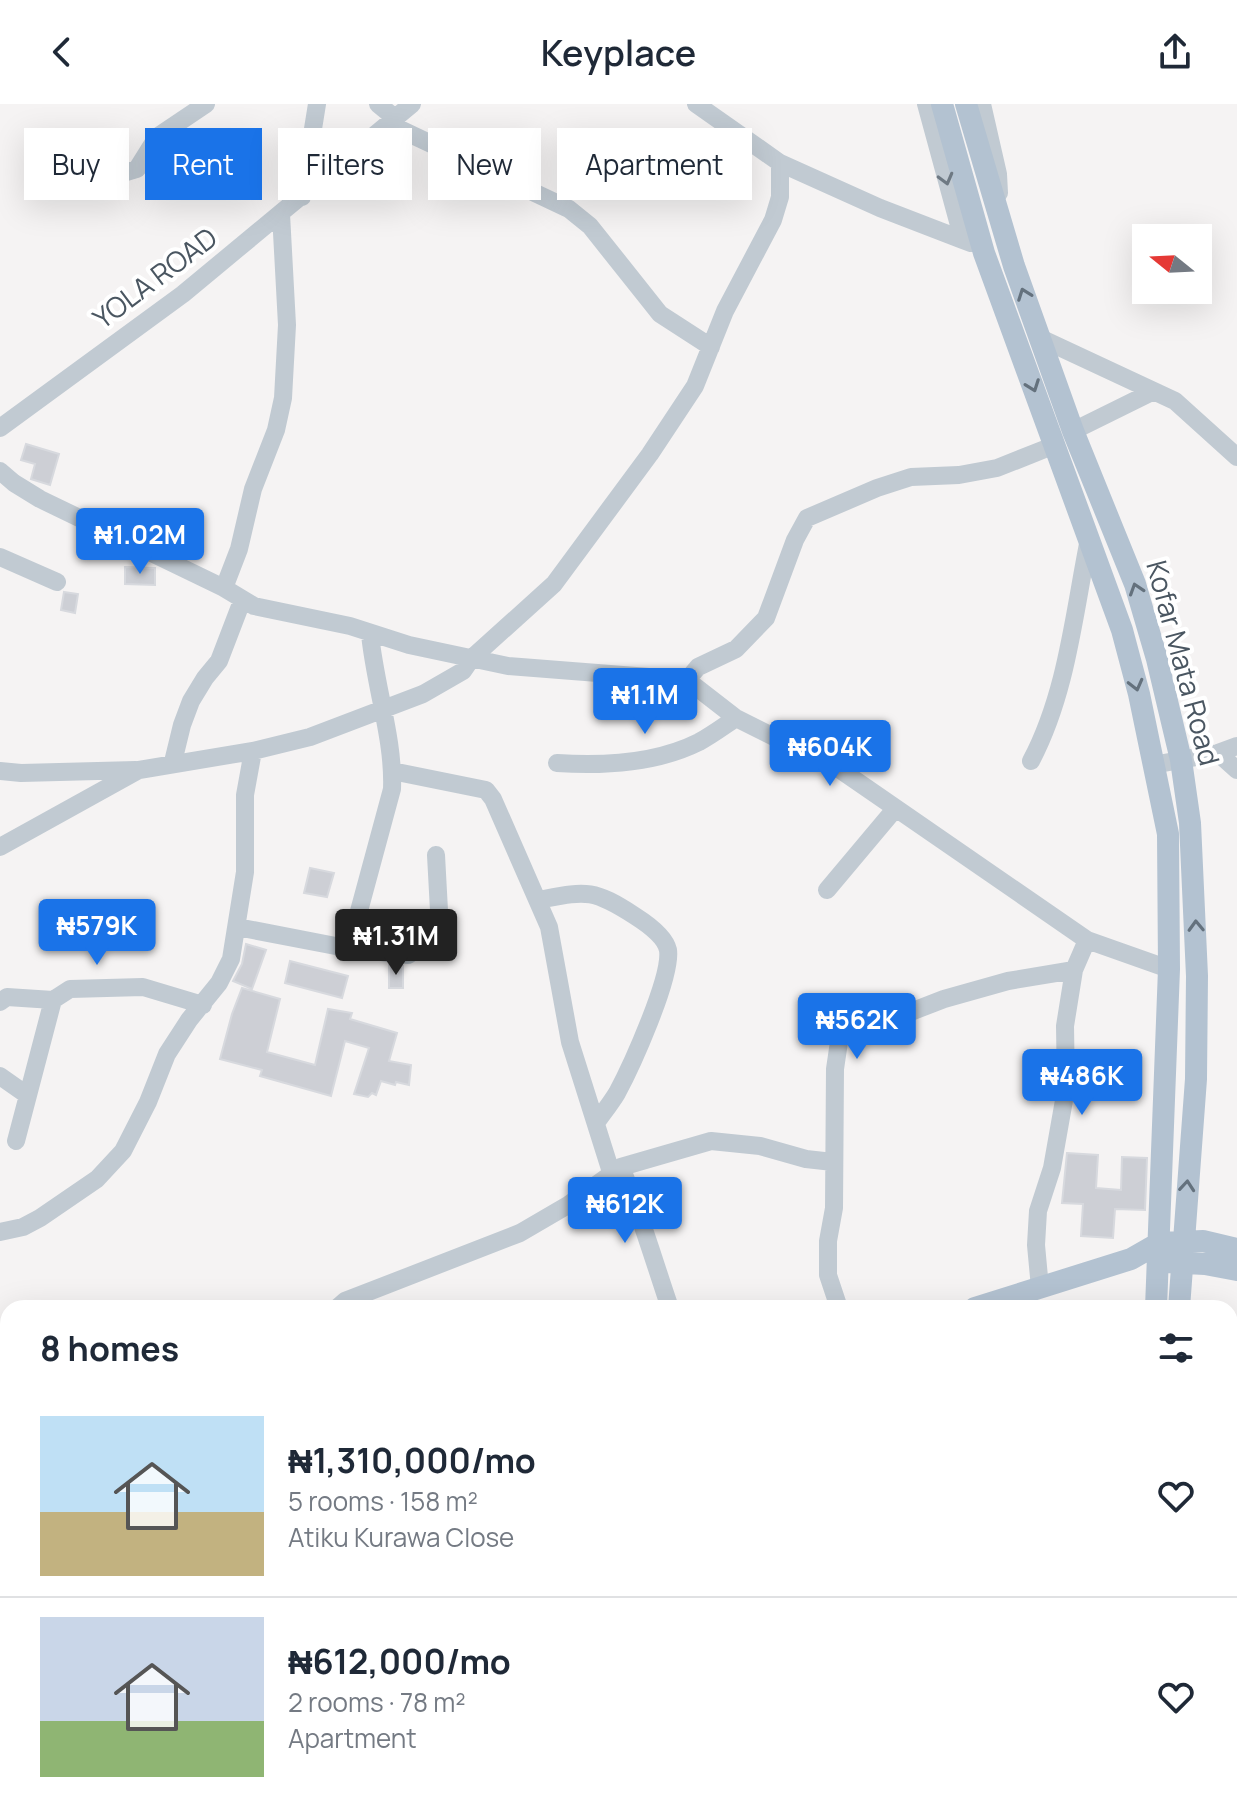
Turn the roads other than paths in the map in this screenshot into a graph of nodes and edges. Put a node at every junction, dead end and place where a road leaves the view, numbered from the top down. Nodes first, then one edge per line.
1 (206, 104) edge
2 (317, 104) edge
3 (378, 104) edge
4 (412, 104) edge
5 (696, 104) edge
6 (926, 104) edge
7 (942, 104) edge
8 (966, 104) edge
9 (982, 104) edge
10 (392, 121) junction
11 (313, 128) edge
12 (384, 128) edge
13 (780, 163) junction
14 (129, 171) edge
15 (298, 200) edge
16 (281, 214) junction
17 (999, 216) junction
18 (972, 244) junction
19 (1040, 338) junction
20 (711, 347) junction
21 (1154, 391) junction
22 (0, 428) edge
23 (1073, 431) junction
24 (1055, 445) junction
25 (1237, 457) edge
26 (0, 471) edge
27 (1089, 539) junction
28 (0, 557) edge
29 (57, 582) dead end
30 (224, 588) junction
31 (242, 601) junction
32 (370, 634) junction
33 (472, 658) junction
34 (687, 680) junction
35 (381, 710) junction
36 (736, 718) junction
37 (1237, 746) edge
38 (253, 751) junction
39 (1218, 753) junction
40 (1181, 760) junction
41 (1031, 761) dead end
42 (173, 762) junction
43 (557, 763) dead end
44 (1153, 765) junction
45 (139, 770) junction
46 (1237, 770) edge
47 (0, 771) edge
48 (392, 771) junction
49 (895, 809) junction
50 (0, 847) edge
51 (436, 855) dead end
52 (827, 890) dead end
53 (538, 900) junction
54 (237, 927) junction
55 (1087, 940) junction
56 (349, 948) junction
57 (1169, 969) junction
58 (1074, 970) junction
59 (53, 1000) junction
60 (0, 1002) edge
61 (203, 1005) junction
62 (0, 1076) edge
63 (27, 1095) junction
64 (596, 1123) junction
65 (16, 1141) dead end
66 (833, 1162) junction
67 (616, 1170) junction
68 (0, 1232) edge
69 (1183, 1241) junction
70 (1237, 1249) edge
71 (1166, 1256) junction
72 (1237, 1270) edge
73 (1040, 1288) junction
74 (348, 1300) edge
75 (667, 1300) edge
76 (836, 1300) edge
77 (1001, 1300) edge
78 (1158, 1300) edge
79 (1177, 1300) edge

1 - 14 street
2 - 11 street
3 - 10 street
4 - 10 street, YOLA ROAD
5 - 13 street
6 -> 18 street
7 - 18 main road, Kofar Mata Road
8 - 17 main road, Kofar Mata Road
9 - 17 street
10 - 12 street, YOLA ROAD
10 - 20 street
13 - 18 street
13 - 20 street
15 - 16 street, YOLA ROAD
16 - 22 street, YOLA ROAD
16 - 30 street
19 -> 17 main road, Kofar Mata Road
18 -> 24 main road, Kofar Mata Road
19 - 21 street
19 - 23 main road, Kofar Mata Road
20 - 33 street
21 - 23 street
21 - 25 street
40 -> 23 main road, Kofar Mata Road
24 - 27 main road, Kofar Mata Road
24 - 34 street
26 - 30 street
27 - 41 street
27 -> 44 main road, Kofar Mata Road
28 - 29 street
30 - 31 street
31 - 32 street
31 - 42 street
32 - 33 street
32 - 35 street
33 - 34 street
33 - 35 street
34 - 36 street
35 - 38 street
35 - 48 street
36 - 43 street
36 - 49 street
37 - 39 street
38 - 42 street
38 - 54 street
39 - 40 street
39 - 46 street
40 - 44 street
69 -> 40 main road, Kofar Mata Road
42 - 45 street
44 - 57 main road, Kofar Mata Road
45 - 47 street
45 - 50 street
48 - 53 street
48 - 56 street
49 - 52 street
49 - 55 street
51 - 56 street
53 - 64 street
53 - 64 street
54 - 56 street
54 - 61 street
55 - 57 street
55 - 58 street
57 - 71 main road, Kofar Mata Road
58 - 66 street
58 - 73 street
59 - 60 street
59 - 61 street
59 - 63 street
61 - 68 street
62 - 63 street
63 - 65 street
64 - 67 street
66 - 67 street
66 - 76 street
67 - 74 street
67 - 75 street
69 - 70 main road
69 - 71 main road, Kofar Mata Road
71 - 72 main road
71 - 73 main road
71 - 78 main road
71 - 79 main road
73 - 77 main road

